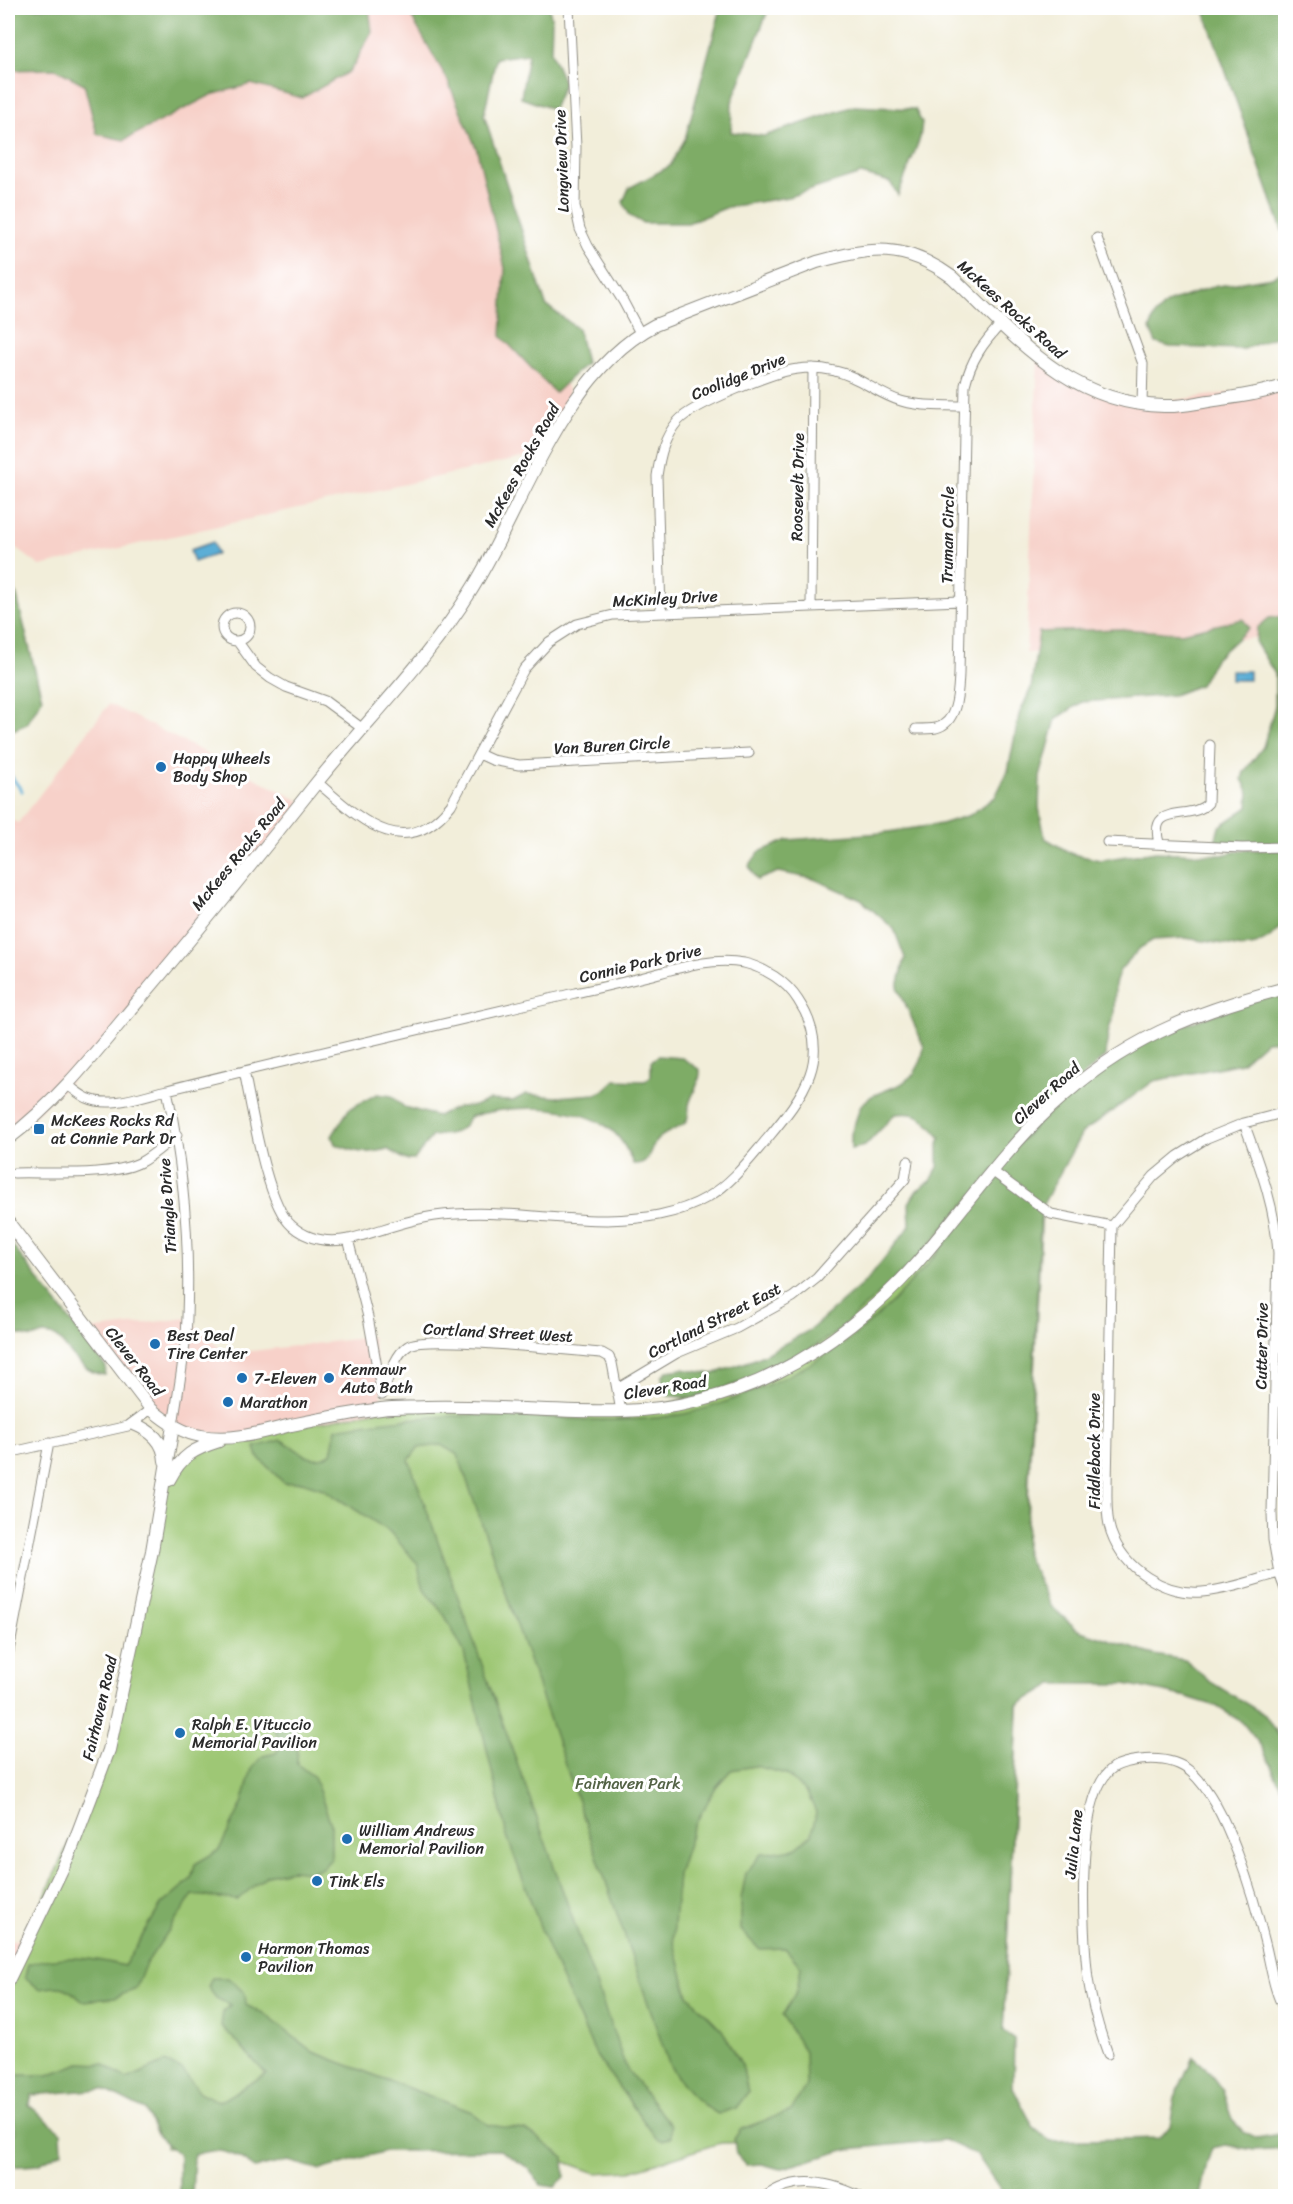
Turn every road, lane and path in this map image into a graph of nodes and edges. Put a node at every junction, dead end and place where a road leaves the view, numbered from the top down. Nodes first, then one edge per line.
1 (569, 8) edge
2 (1098, 238) dead end
3 (1001, 324) junction
4 (640, 333) junction
5 (813, 368) junction
6 (1286, 385) edge
7 (1142, 405) junction
8 (965, 406) junction
9 (961, 601) junction
10 (811, 607) junction
11 (662, 612) junction
12 (238, 642) dead end
13 (363, 729) junction
14 (916, 729) dead end
15 (1210, 745) dead end
16 (749, 753) dead end
17 (479, 754) junction
18 (317, 782) junction
19 (1107, 842) dead end
20 (1159, 843) junction
21 (1286, 847) edge
22 (1286, 988) edge
23 (244, 1071) junction
24 (67, 1085) junction
25 (167, 1090) junction
26 (1286, 1112) edge
27 (1244, 1123) junction
28 (177, 1135) junction
29 (8, 1138) edge
30 (908, 1161) dead end
31 (992, 1171) junction
32 (14, 1173) dead end
33 (8, 1222) edge
34 (1112, 1227) junction
35 (348, 1239) junction
36 (617, 1389) junction
37 (382, 1395) junction
38 (151, 1409) junction
39 (384, 1409) junction
40 (621, 1411) junction
41 (134, 1424) junction
42 (173, 1426) junction
43 (233, 1437) junction
44 (49, 1443) junction
45 (8, 1453) edge
46 (166, 1473) junction
47 (163, 1491) junction
48 (1280, 1573) junction
49 (1286, 1592) edge
50 (8, 1656) edge
51 (8, 1981) edge
52 (1286, 2012) edge
53 (1108, 2054) dead end
54 (766, 2196) edge
55 (859, 2196) edge

1 - 4 street, Longview Drive
2 - 7 street
3 - 4 street, McKees Rocks Road
3 - 7 street, McKees Rocks Road
3 - 8 street, Truman Circle
4 - 13 street, McKees Rocks Road
5 - 8 street, Coolidge Drive
5 - 10 street, Roosevelt Drive
5 - 11 street, Coolidge Drive
6 - 7 street, McKees Rocks Road
8 - 9 street, Truman Circle
9 - 10 street, McKinley Drive
9 - 14 street, Truman Circle
10 - 11 street, McKinley Drive
11 - 17 street, McKinley Drive
12 - 13 street
13 - 18 street, McKees Rocks Road
15 - 20 street
16 - 17 street, Van Buren Circle
17 - 18 street, McKinley Drive
18 - 24 street, McKees Rocks Road
19 - 20 street
20 - 21 street
22 - 31 street, Clever Road
23 - 25 street, Connie Park Drive
23 - 35 street, Connie Park Drive
23 - 35 street, Connie Park Drive
24 - 25 street
24 - 29 street, McKees Rocks Road
25 - 28 street, Triangle Drive
26 - 27 street
27 - 34 street
27 - 48 street, Cutter Drive
28 - 32 street
28 - 42 street, Triangle Drive
30 - 36 street, Cortland Street East
31 - 34 street
31 - 40 street, Clever Road
33 - 38 street, Clever Road
34 - 48 street, Fiddleback Drive
35 - 37 street
36 - 37 street, Cortland Street West
36 - 40 street, Cortland Street West
37 - 39 street
38 - 41 street
38 - 42 street, Clever Road
39 - 40 street, Clever Road
39 - 43 street, Clever Road
41 - 44 street
41 - 46 street
42 - 43 street, Clever Road
42 - 46 street, Fairhaven Road
43 - 47 street
44 - 45 street
44 - 50 street
46 - 47 street, Fairhaven Road
47 - 51 street, Fairhaven Road
48 - 49 street
52 - 53 street, Julia Lane
54 - 55 street

